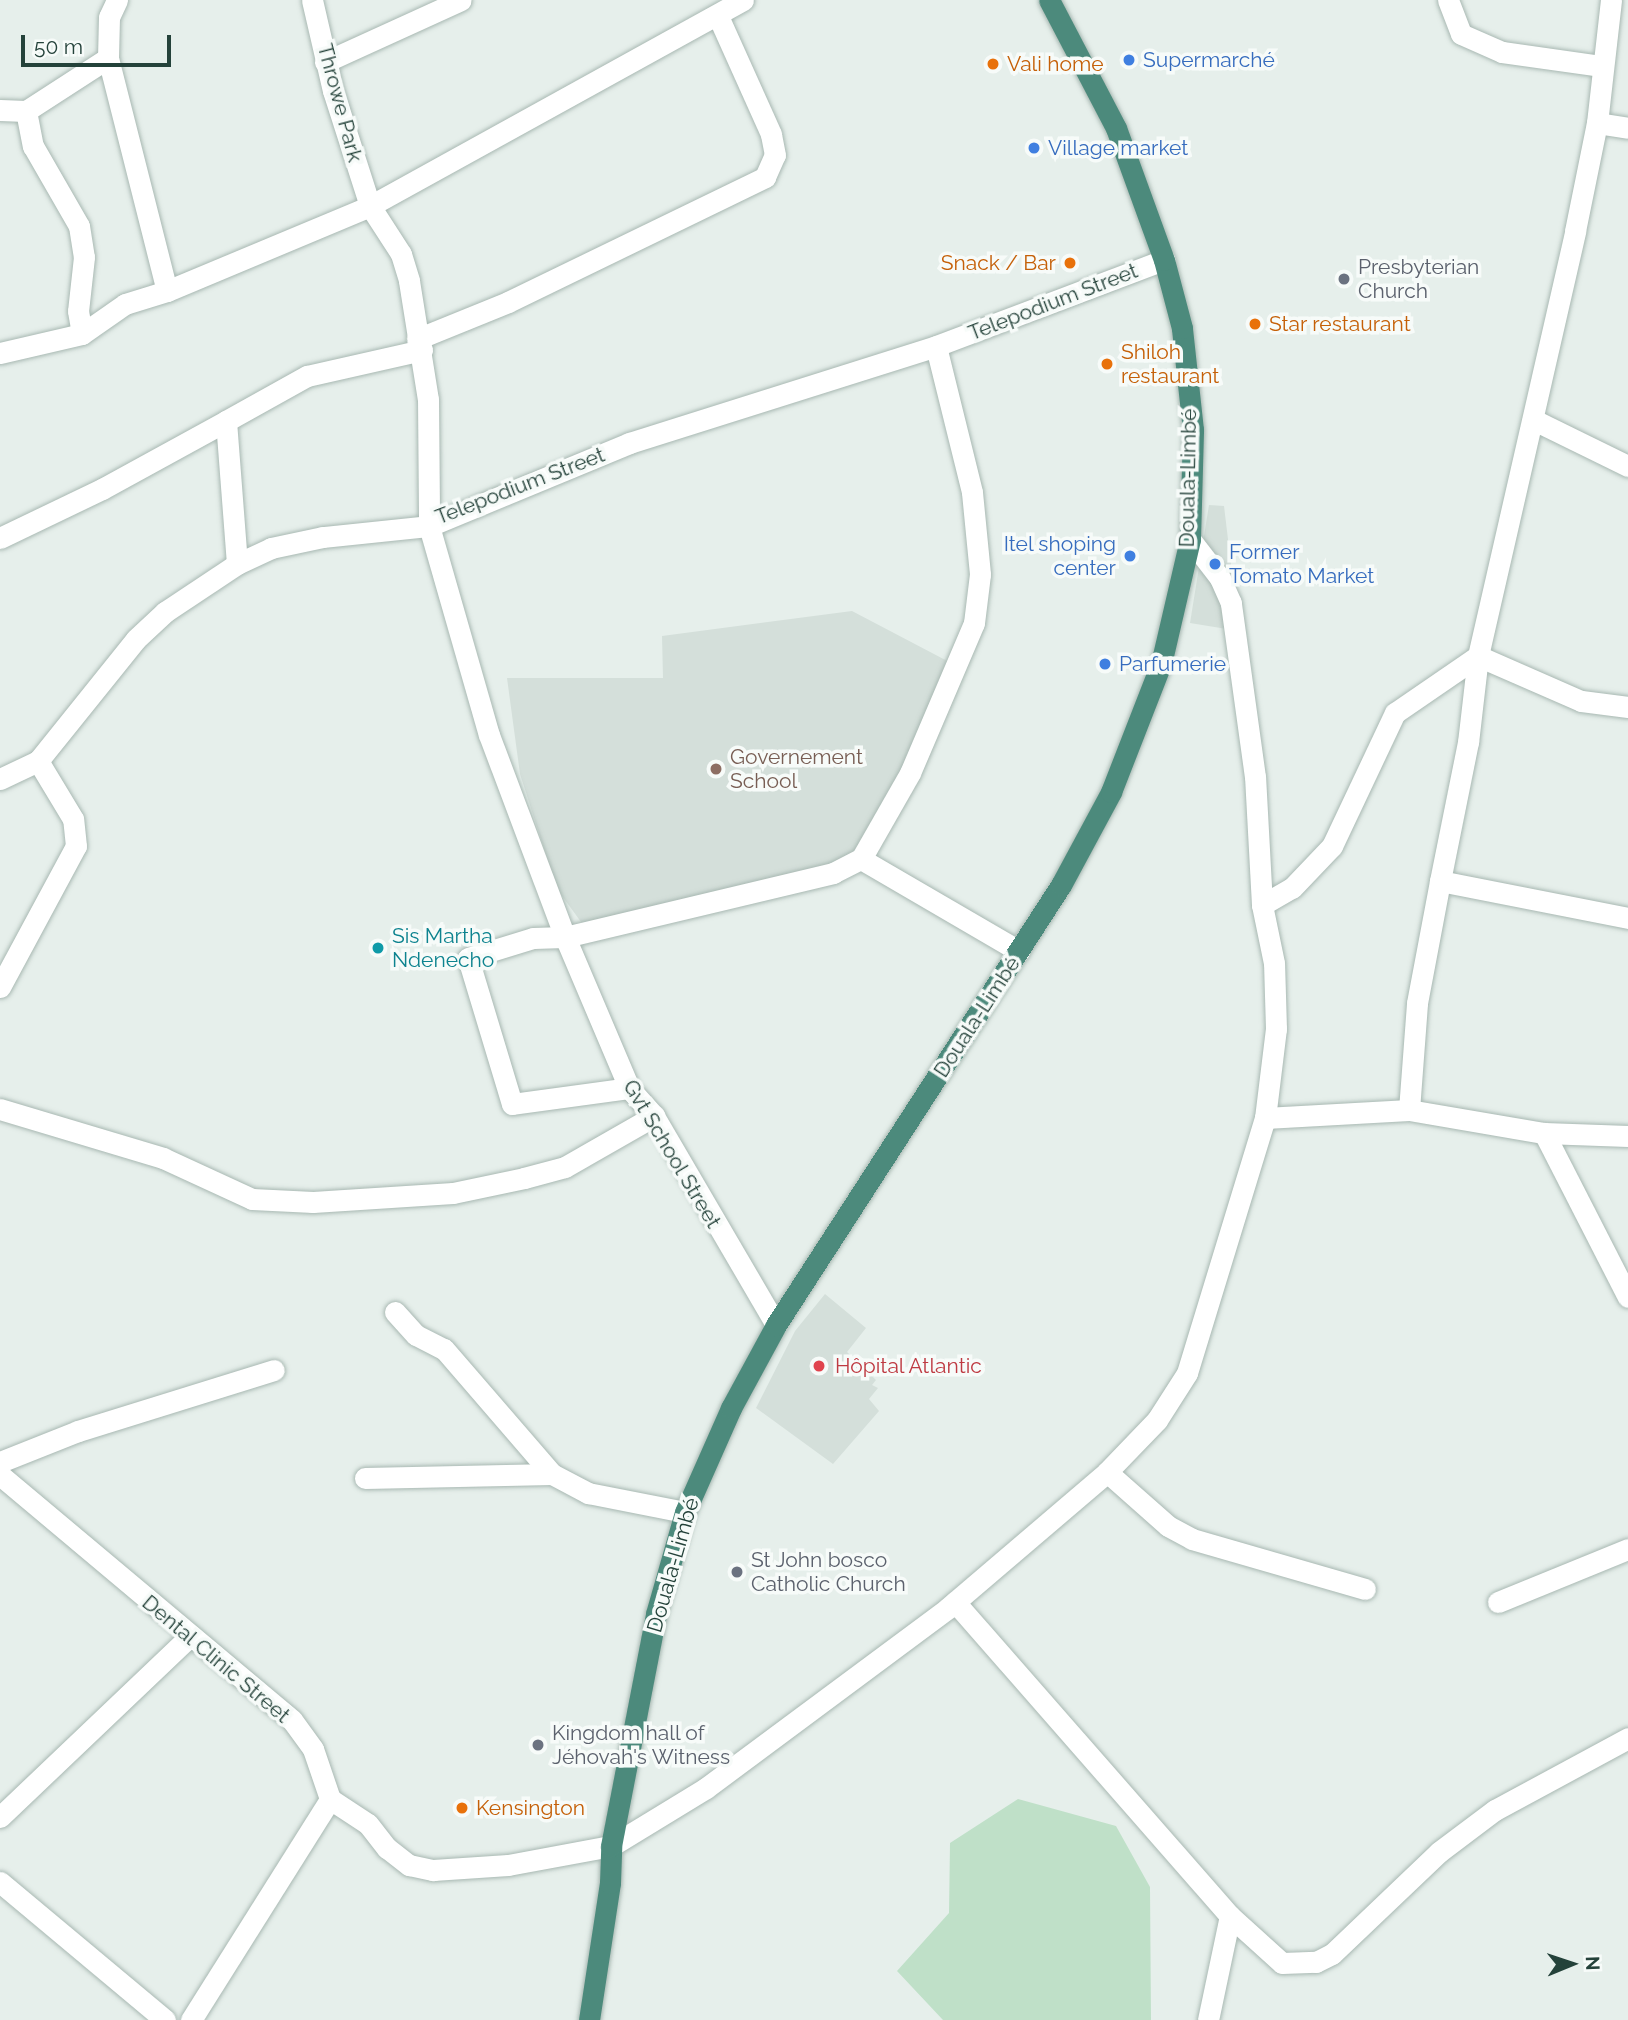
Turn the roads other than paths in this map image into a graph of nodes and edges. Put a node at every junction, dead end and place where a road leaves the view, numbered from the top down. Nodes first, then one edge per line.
1 (117, 0) edge
2 (312, 0) edge
3 (461, 0) edge
4 (743, 0) edge
5 (1049, 0) edge
6 (1448, 0) edge
7 (1611, 0) edge
8 (718, 16) junction
9 (108, 58) junction
10 (325, 62) junction
11 (1602, 66) junction
12 (0, 110) edge
13 (26, 111) junction
14 (1597, 123) junction
15 (1628, 128) edge
16 (370, 206) junction
17 (1164, 260) junction
18 (167, 291) junction
19 (82, 334) junction
20 (419, 344) junction
21 (936, 346) junction
22 (0, 353) edge
23 (1534, 420) junction
24 (226, 421) junction
25 (1628, 466) edge
26 (429, 526) junction
27 (0, 538) edge
28 (1190, 539) junction
29 (237, 564) junction
30 (1478, 656) junction
31 (1628, 707) edge
32 (38, 761) junction
33 (0, 779) edge
34 (862, 859) junction
35 (1440, 881) junction
36 (1262, 905) junction
37 (1628, 918) edge
38 (565, 937) junction
39 (1019, 951) junction
40 (0, 987) edge
41 (629, 1088) junction
42 (0, 1109) edge
43 (1409, 1110) junction
44 (654, 1116) junction
45 (1265, 1118) junction
46 (1544, 1133) junction
47 (1628, 1136) edge
48 (1628, 1297) edge
49 (395, 1312) dead end
50 (776, 1325) junction
51 (274, 1370) dead end
52 (0, 1462) edge
53 (1107, 1472) junction
54 (552, 1474) junction
55 (0, 1475) edge
56 (365, 1478) dead end
57 (685, 1512) junction
58 (1628, 1549) edge
59 (1365, 1590) dead end
60 (955, 1602) junction
61 (1498, 1602) dead end
62 (189, 1637) junction
63 (1628, 1738) edge
64 (330, 1799) junction
65 (0, 1817) edge
66 (611, 1846) junction
67 (0, 1882) edge
68 (1230, 1916) junction
69 (165, 2020) edge
70 (191, 2020) edge
71 (589, 2020) edge
72 (1208, 2020) edge

1 - 9 street
2 - 10 street, Throwe Park
3 - 10 street
4 - 8 street
5 - 17 highway, Douala-Limbé
6 - 11 street
7 - 11 street
8 - 16 street
8 - 20 street
9 - 13 street
9 - 18 street
10 - 16 street, Throwe Park
11 - 14 street
12 - 13 street
13 - 19 street
14 - 15 street
14 - 23 street
16 - 18 street
16 - 20 street, Telepodium Street
17 - 21 street, Telepodium Street
17 - 28 highway, Douala-Limbé
18 - 19 street
19 - 22 street
20 - 24 street
20 - 26 street, Telepodium Street
21 - 26 street, Telepodium Street
21 - 34 street
23 - 25 street
23 - 30 street
24 - 27 street
24 - 29 street
26 - 29 street
26 - 38 street, Gvt School Street
28 - 36 street
28 - 39 highway, Douala-Limbé
29 - 32 street
30 - 31 street
30 - 35 street
30 - 36 street
32 - 33 street
32 - 40 street
34 - 38 street
34 - 39 street
35 - 37 street
35 - 43 street
36 - 45 street
38 - 41 street, Gvt School Street
38 - 41 street
39 - 50 highway, Douala-Limbé
41 - 44 street, Gvt School Street
42 - 44 street
43 - 45 street
43 - 46 street
44 - 50 street, Gvt School Street
45 - 53 street
46 - 47 street
46 - 48 street
49 - 54 street
50 - 57 highway, Douala-Limbé
51 - 52 street
53 - 59 street
53 - 60 street
54 - 56 street
54 - 57 street
55 - 62 street, Dental Clinic Street
57 - 66 highway, Douala-Limbé
58 - 61 street
60 - 66 street
60 - 68 street
62 - 64 street, Dental Clinic Street
62 - 65 street
63 - 68 street
64 - 66 street
64 - 70 street
66 - 71 highway, Douala-Limbé
67 - 69 street
68 - 72 street

